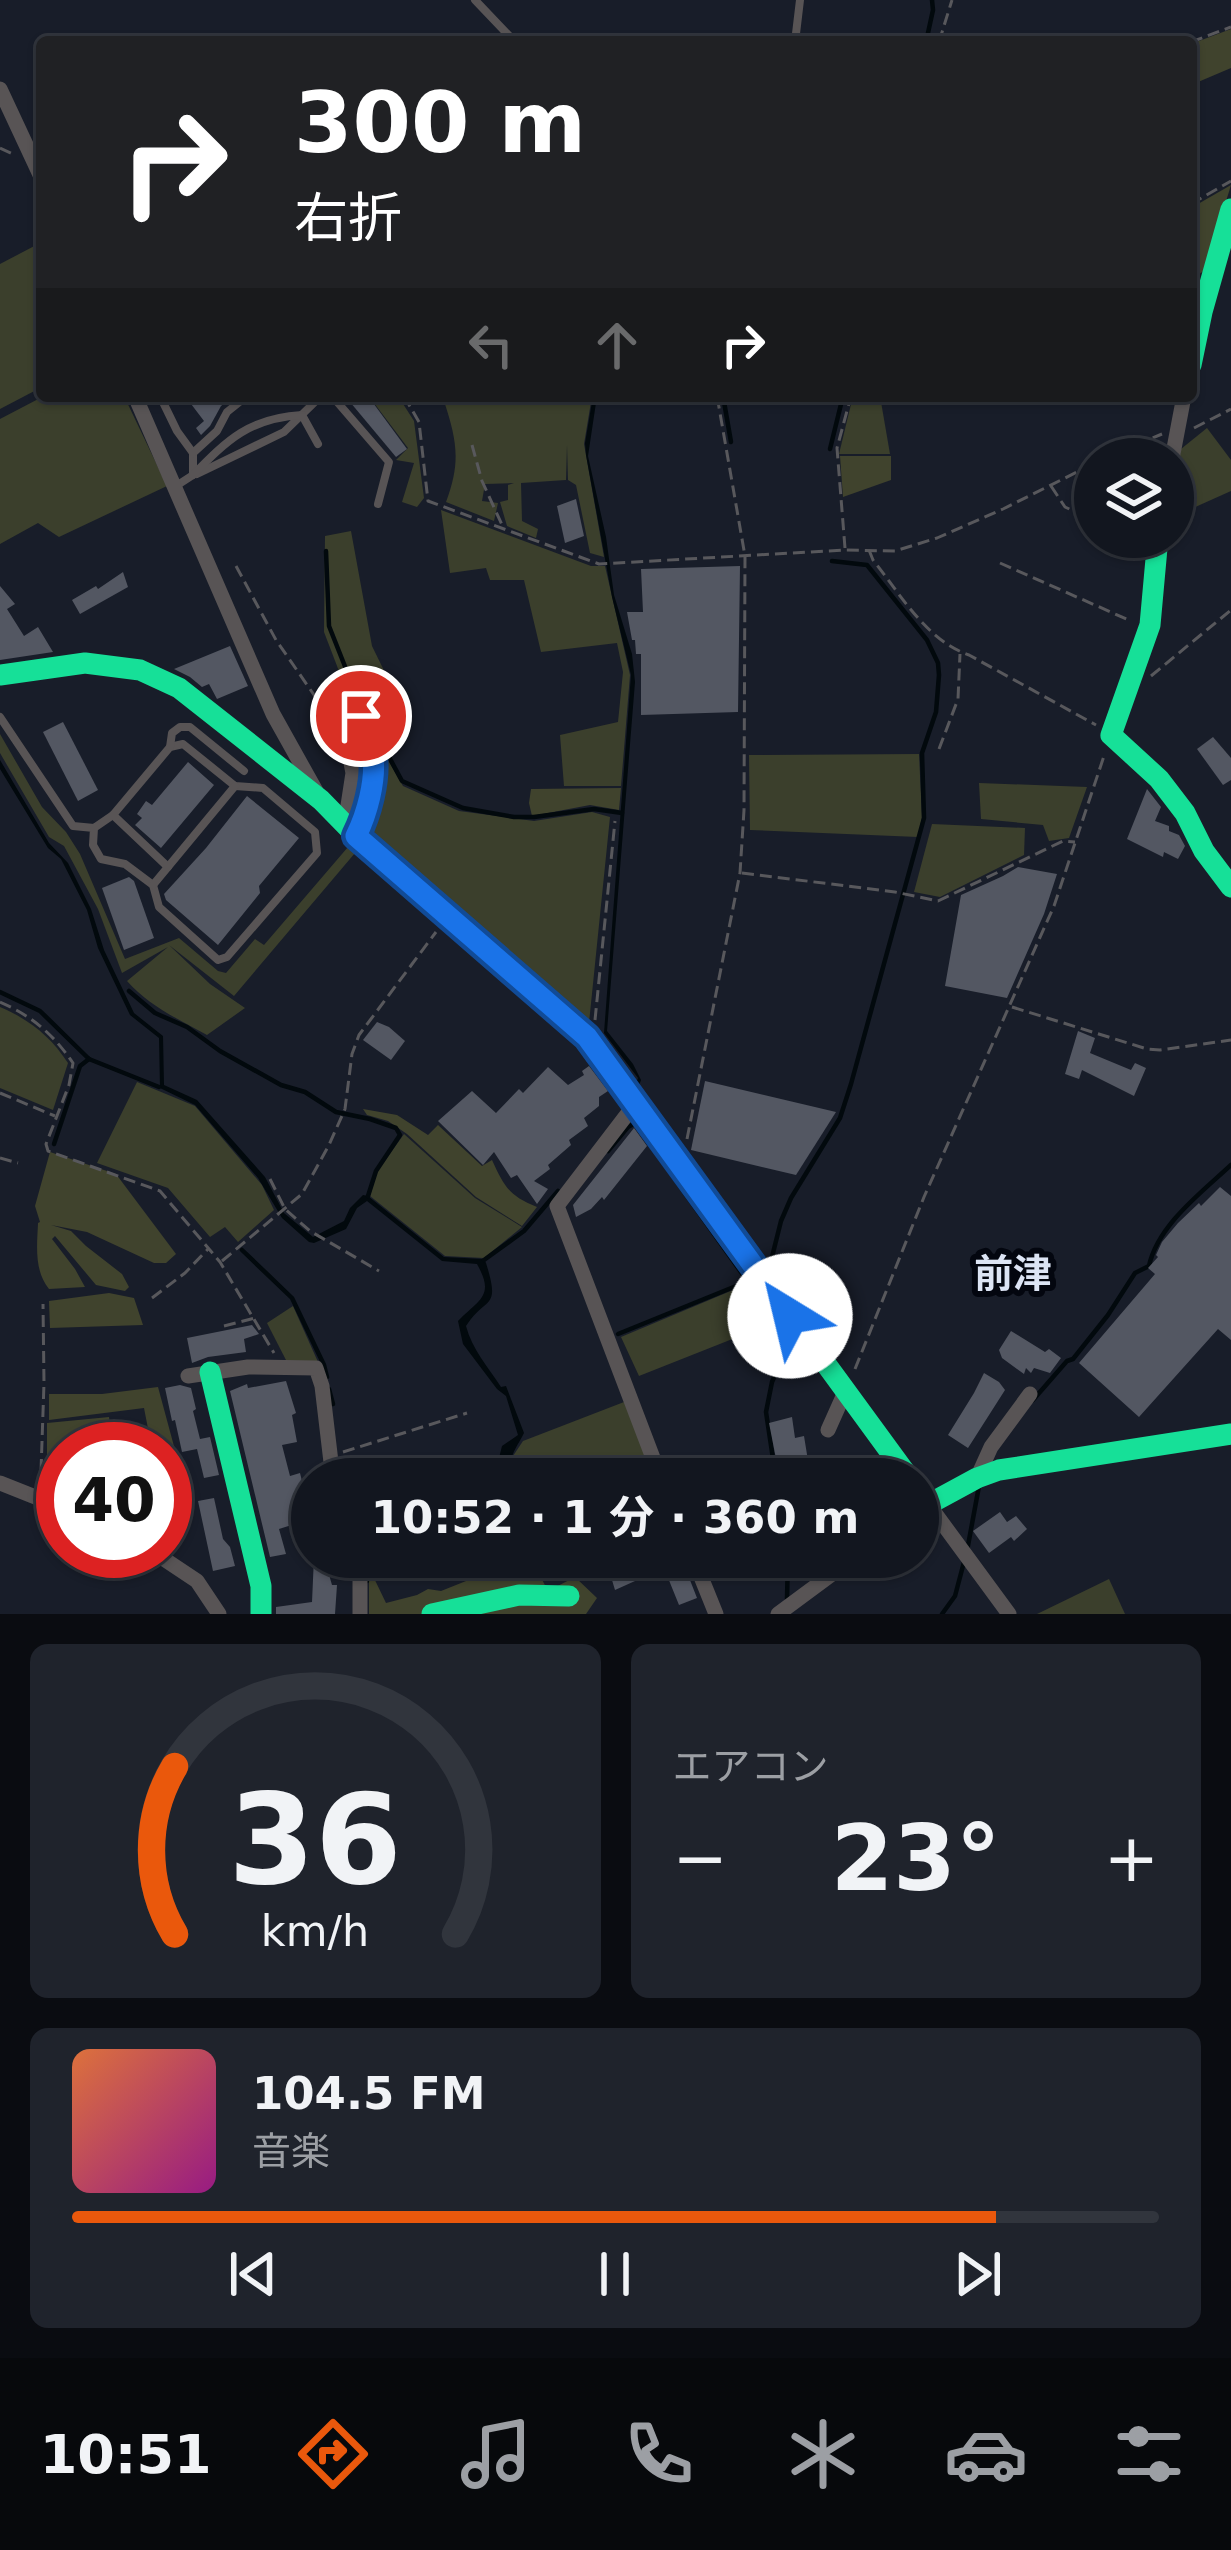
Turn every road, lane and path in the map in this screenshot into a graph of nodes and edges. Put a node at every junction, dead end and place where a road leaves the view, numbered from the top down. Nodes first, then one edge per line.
1 (475, 0) edge
2 (800, 0) edge
3 (952, 0) edge
4 (1231, 27) edge
5 (509, 36) edge
6 (796, 36) edge
7 (941, 36) edge
8 (1197, 40) edge
9 (0, 89) edge
10 (36, 166) edge
11 (1231, 181) edge
12 (1197, 201) edge
13 (1231, 209) edge
14 (1197, 336) edge
15 (138, 402) edge
16 (163, 402) edge
17 (240, 402) edge
18 (315, 402) edge
19 (337, 402) edge
20 (407, 402) edge
21 (718, 402) edge
22 (849, 402) edge
23 (1183, 402) edge
24 (1231, 409) edge
25 (302, 415) junction
26 (1178, 427) junction
27 (1152, 438) edge
28 (1176, 438) edge
29 (318, 444) dead end
30 (472, 445) dead end
31 (193, 453) junction
32 (1074, 474) edge
33 (194, 476) junction
34 (1051, 485) junction
35 (175, 487) junction
36 (378, 504) dead end
37 (1074, 511) edge
38 (504, 530) junction
39 (845, 550) junction
40 (868, 550) junction
41 (745, 556) junction
42 (1156, 558) edge
43 (1000, 563) dead end
44 (236, 566) dead end
45 (1231, 610) edge
46 (1149, 629) junction
47 (960, 652) junction
48 (0, 675) edge
49 (1126, 695) junction
50 (379, 706) dead end
51 (0, 717) edge
52 (230, 729) junction
53 (1111, 734) junction
54 (347, 742) joint
55 (170, 747) junction
56 (215, 748) junction
57 (939, 749) dead end
58 (244, 772) dead end
59 (235, 786) junction
60 (320, 800) junction
61 (113, 815) junction
62 (616, 820) dead end
63 (94, 828) junction
64 (351, 831) junction
65 (1076, 842) junction
66 (168, 867) junction
67 (740, 873) junction
68 (153, 885) junction
69 (1231, 887) edge
70 (448, 917) junction
71 (0, 1002) edge
72 (1010, 1006) junction
73 (587, 1038) junction
74 (1231, 1040) edge
75 (0, 1093) edge
76 (635, 1104) junction
77 (57, 1117) junction
78 (0, 1157) edge
79 (18, 1162) dead end
80 (682, 1164) junction
81 (270, 1179) dead end
82 (285, 1209) junction
83 (209, 1248) junction
84 (220, 1262) junction
85 (379, 1271) dead end
86 (152, 1298) dead end
87 (43, 1304) dead end
88 (256, 1318) junction
89 (224, 1326) dead end
90 (283, 1368) junction
91 (199, 1374) joint
92 (845, 1392) junction
93 (1030, 1394) dead end
94 (467, 1413) dead end
95 (42, 1422) edge
96 (829, 1430) dead end
97 (1231, 1435) edge
98 (330, 1456) joint
99 (653, 1458) edge
100 (894, 1458) edge
101 (977, 1478) junction
102 (0, 1483) edge
103 (36, 1491) edge
104 (939, 1494) edge
105 (939, 1524) edge
106 (192, 1578) edge
107 (360, 1578) edge
108 (701, 1578) edge
109 (827, 1578) edge
110 (569, 1596) dead end
111 (219, 1614) edge
112 (261, 1614) edge
113 (360, 1614) edge
114 (432, 1614) edge
115 (716, 1614) edge
116 (778, 1614) edge
117 (1009, 1614) edge

1 - 5 lane
2 - 6 lane
3 - 7 path
4 - 8 path
9 - 10 street
11 - 12 path
13 - 14 street
15 - 35 street
16 - 31 lane
17 - 31 lane
18 - 25 lane
19 - 36 lane
20 - 38 path
21 - 41 path
22 - 39 path
23 - 26 street
24 - 26 path
25 - 29 lane
25 - 33 lane
25 - 33 lane
26 - 27 path
26 - 28 street
30 - 38 path
31 - 33 lane
32 - 34 path
33 - 35 lane
34 - 37 path
34 - 40 path
35 - 60 street
38 - 41 path
39 - 40 path
39 - 41 path
40 - 47 path
41 - 67 path
42 - 46 street
43 - 46 path
44 - 54 path
45 - 49 path
46 - 49 street
47 - 53 path
47 - 57 path
48 - 52 street
49 - 53 street
50 - 64 street
51 - 63 lane
52 - 56 lane
52 - 60 street
53 - 65 path
53 - 69 street
54 - 64 street
55 - 56 lane
55 - 59 lane
55 - 61 lane
56 - 58 lane
59 - 66 lane
59 - 68 lane
60 - 64 street
61 - 63 lane
61 - 66 lane
62 - 73 path
63 - 68 lane
64 - 70 street
65 - 67 path
65 - 72 path
66 - 68 lane
67 - 80 path
70 - 73 street
70 - 82 path
71 - 77 path
72 - 74 path
72 - 92 path
73 - 76 street
75 - 77 path
76 - 80 street
76 - 99 street
77 - 83 path
78 - 79 path
80 - 92 street
81 - 82 path
82 - 84 path
82 - 85 path
83 - 84 path
83 - 86 path
84 - 88 path
87 - 95 path
88 - 89 path
88 - 90 path
90 - 91 street
90 - 98 street
91 - 112 street
92 - 96 street
92 - 100 street
93 - 101 street
94 - 98 path
97 - 101 street
101 - 104 street
102 - 103 street
105 - 117 street
106 - 111 street
107 - 113 street
108 - 115 street
109 - 116 street
110 - 114 street

